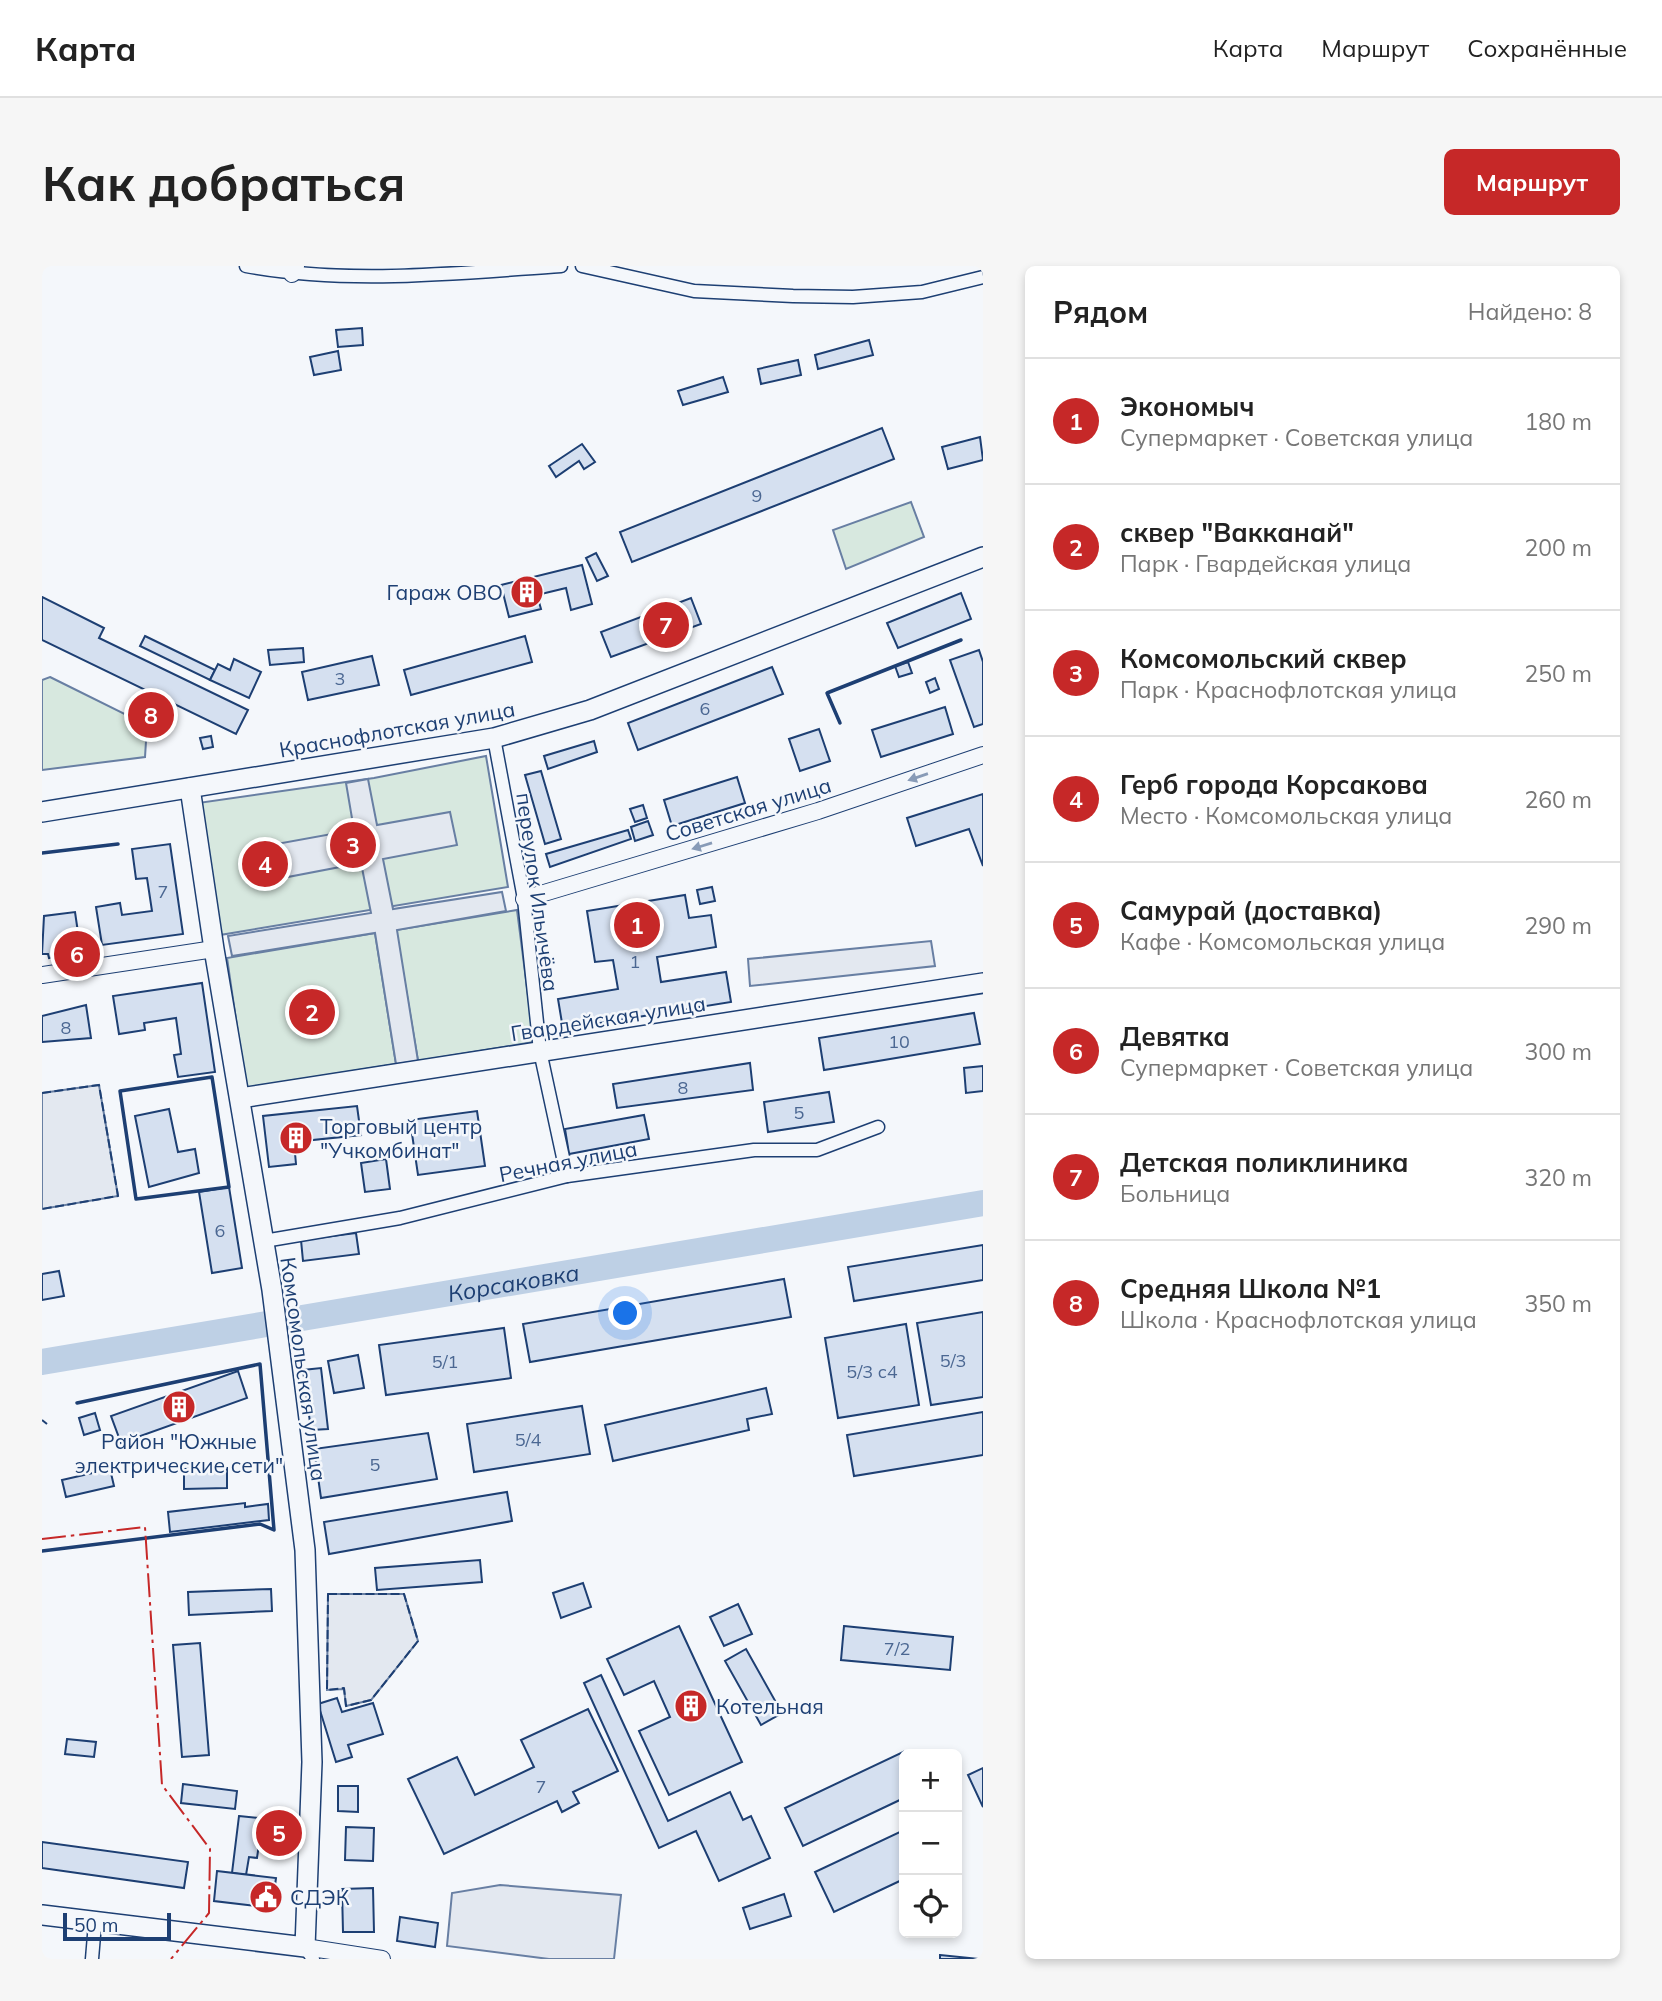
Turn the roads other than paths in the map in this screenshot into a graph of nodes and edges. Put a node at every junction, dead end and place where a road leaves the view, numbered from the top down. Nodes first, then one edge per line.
1 (246, 266) edge
2 (561, 266) edge
3 (582, 266) edge
4 (294, 270) edge
5 (983, 277) edge
6 (983, 557) edge
7 (494, 738) junction
8 (983, 755) edge
9 (190, 788) junction
10 (42, 812) edge
11 (524, 899) junction
12 (214, 949) junction
13 (42, 975) edge
14 (983, 983) edge
15 (540, 1051) junction
16 (240, 1098) junction
17 (878, 1127) dead end
18 (567, 1177) junction
19 (264, 1241) junction
20 (42, 1915) edge
21 (95, 1923) junction
22 (309, 1953) edge
23 (92, 1959) edge
24 (382, 1959) edge

1 - 4 street
2 - 4 street
3 - 5 street
6 - 7 main road, Краснофлотская улица
7 - 9 main road, Краснофлотская улица
7 - 11 street, переулок Ильичёва
8 -> 11 street, Советская улица
9 - 10 main road, Краснофлотская улица
9 - 12 main road, Комсомольская улица
11 - 15 street, переулок Ильичёва
12 - 13 street
12 - 16 main road, Комсомольская улица
14 - 15 main road, Гвардейская улица
15 - 16 main road, Гвардейская улица
15 - 18 street, переулок Ильичёва
16 - 19 main road, Комсомольская улица
17 - 18 street, Речная улица
18 - 19 street, Речная улица
19 - 22 main road, Комсомольская улица
20 - 21 main road
21 - 22 main road
21 - 23 street
22 - 24 street

